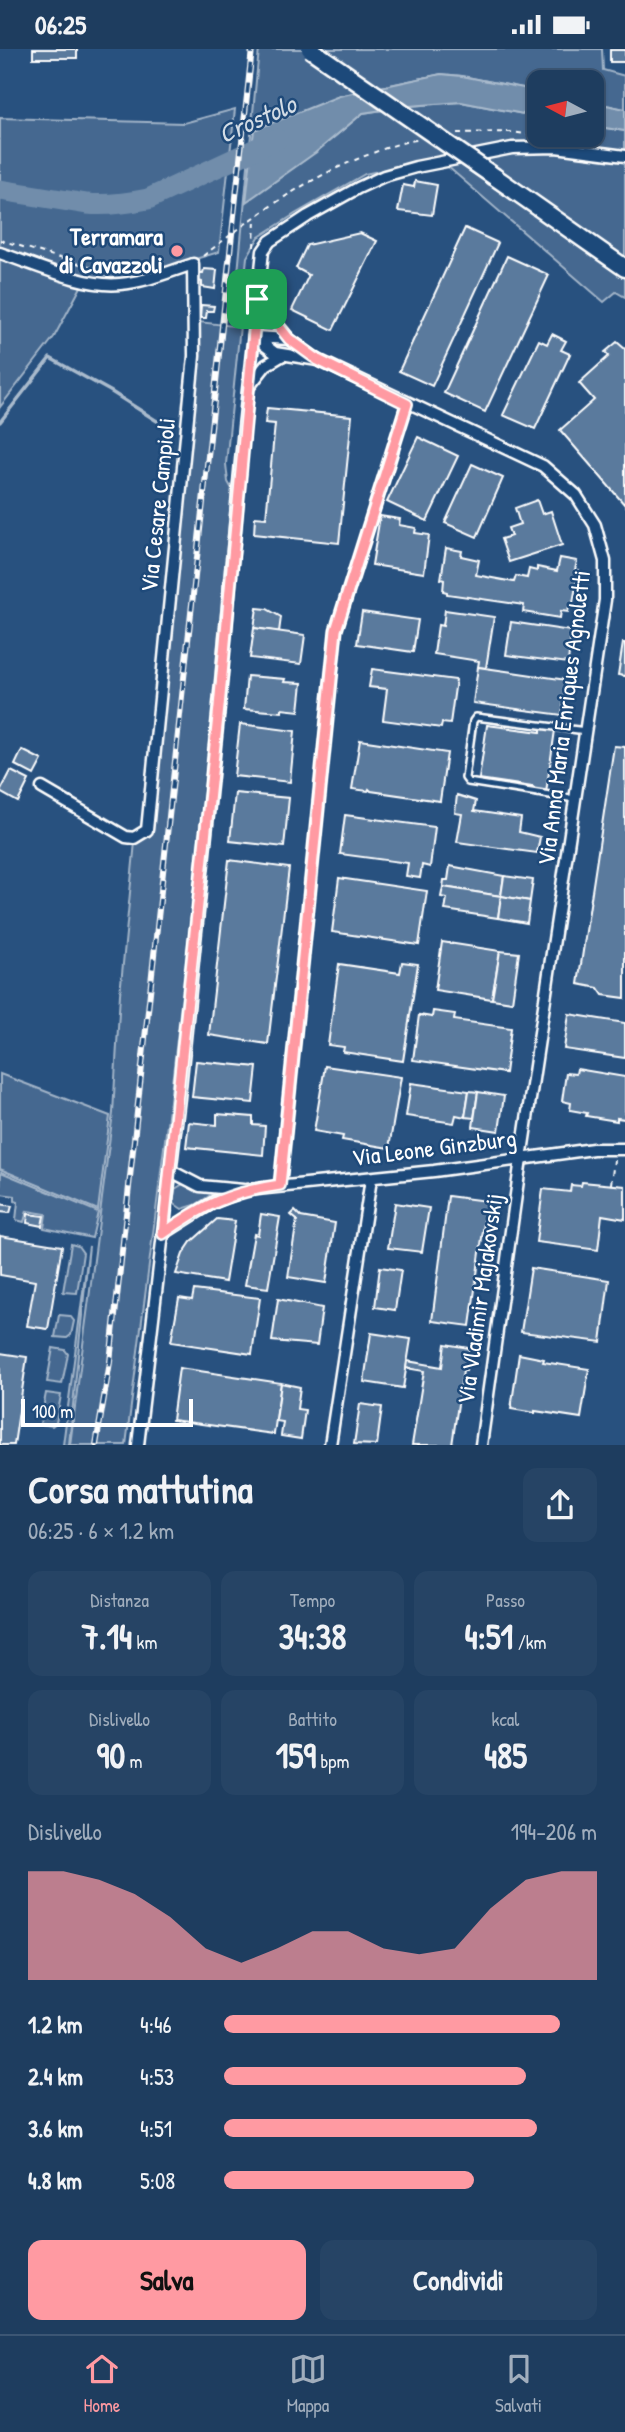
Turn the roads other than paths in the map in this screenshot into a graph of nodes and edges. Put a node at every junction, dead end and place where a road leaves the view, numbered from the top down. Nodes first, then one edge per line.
1 (310, 49) edge
2 (625, 156) edge
3 (0, 253) edge
4 (625, 268) edge
5 (257, 299) junction
6 (254, 337) junction
7 (289, 339) junction
8 (283, 355) junction
9 (318, 360) junction
10 (249, 388) junction
11 (407, 404) junction
12 (586, 731) junction
13 (42, 788) dead end
14 (576, 799) junction
15 (620, 1149) edge
16 (521, 1159) junction
17 (171, 1171) junction
18 (371, 1179) junction
19 (280, 1185) junction
20 (247, 1190) junction
21 (163, 1234) junction
22 (138, 1445) edge
23 (330, 1445) edge
24 (481, 1445) edge

1 - 4 highway, bridge
2 - 5 street
3 - 13 street, Via Cesare Campioli
5 - 6 street
5 - 7 street, Via Anna Maria Enriques Agnoletti
6 - 7 street
6 - 8 street, Via Anna Maria Enriques Agnoletti
6 - 10 street
7 - 9 street, Via Anna Maria Enriques Agnoletti
8 - 9 street, Via Anna Maria Enriques Agnoletti
8 - 10 street
9 - 11 street, Via Anna Maria Enriques Agnoletti
10 - 17 street
11 - 12 street, Via Anna Maria Enriques Agnoletti
11 - 19 street
12 - 14 street, Via Anna Maria Enriques Agnoletti
12 - 14 lane
14 - 16 street, Via Anna Maria Enriques Agnoletti
15 - 16 street, Via Leone Ginzburg
16 - 18 street, Via Leone Ginzburg
16 - 24 street, Via Vladimir Majakovskij
17 - 20 street, Via Leone Ginzburg
17 - 21 street
18 - 19 street, Via Leone Ginzburg
18 - 23 street
19 - 20 street, Via Leone Ginzburg
20 - 21 street, Via Leone Ginzburg
21 - 22 street

